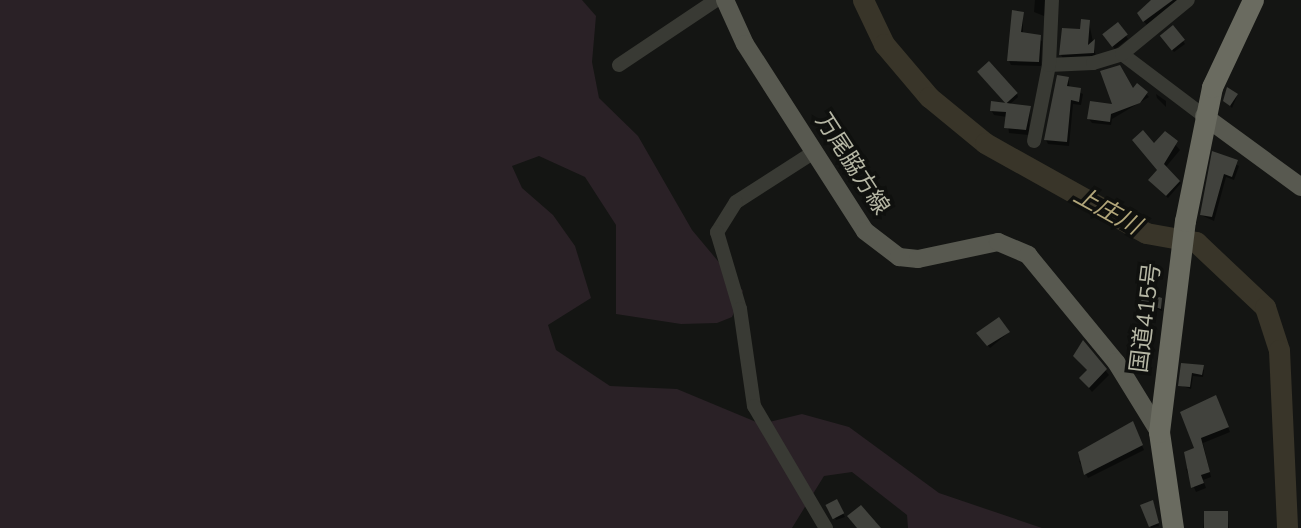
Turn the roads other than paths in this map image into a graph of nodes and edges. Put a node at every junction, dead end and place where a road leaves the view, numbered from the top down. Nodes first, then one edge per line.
1 (716, 0) edge
2 (725, 0) edge
3 (1052, 0) edge
4 (1188, 0) edge
5 (1253, 0) edge
6 (1122, 54) junction
7 (619, 65) dead end
8 (1049, 65) junction
9 (1204, 116) junction
10 (1034, 141) dead end
11 (814, 152) junction
12 (1301, 187) edge
13 (1159, 432) junction
14 (826, 528) edge
15 (1173, 528) edge

1 - 7 street
2 - 11 main road, 万尾脇方線
3 - 8 street
4 - 6 street
5 - 9 highway, 国道415号
6 - 8 street
6 - 9 street
8 - 10 street
9 - 12 main road
9 - 13 highway, 国道415号
11 - 13 main road, 万尾脇方線
11 - 14 street
13 - 15 highway, 国道415号

